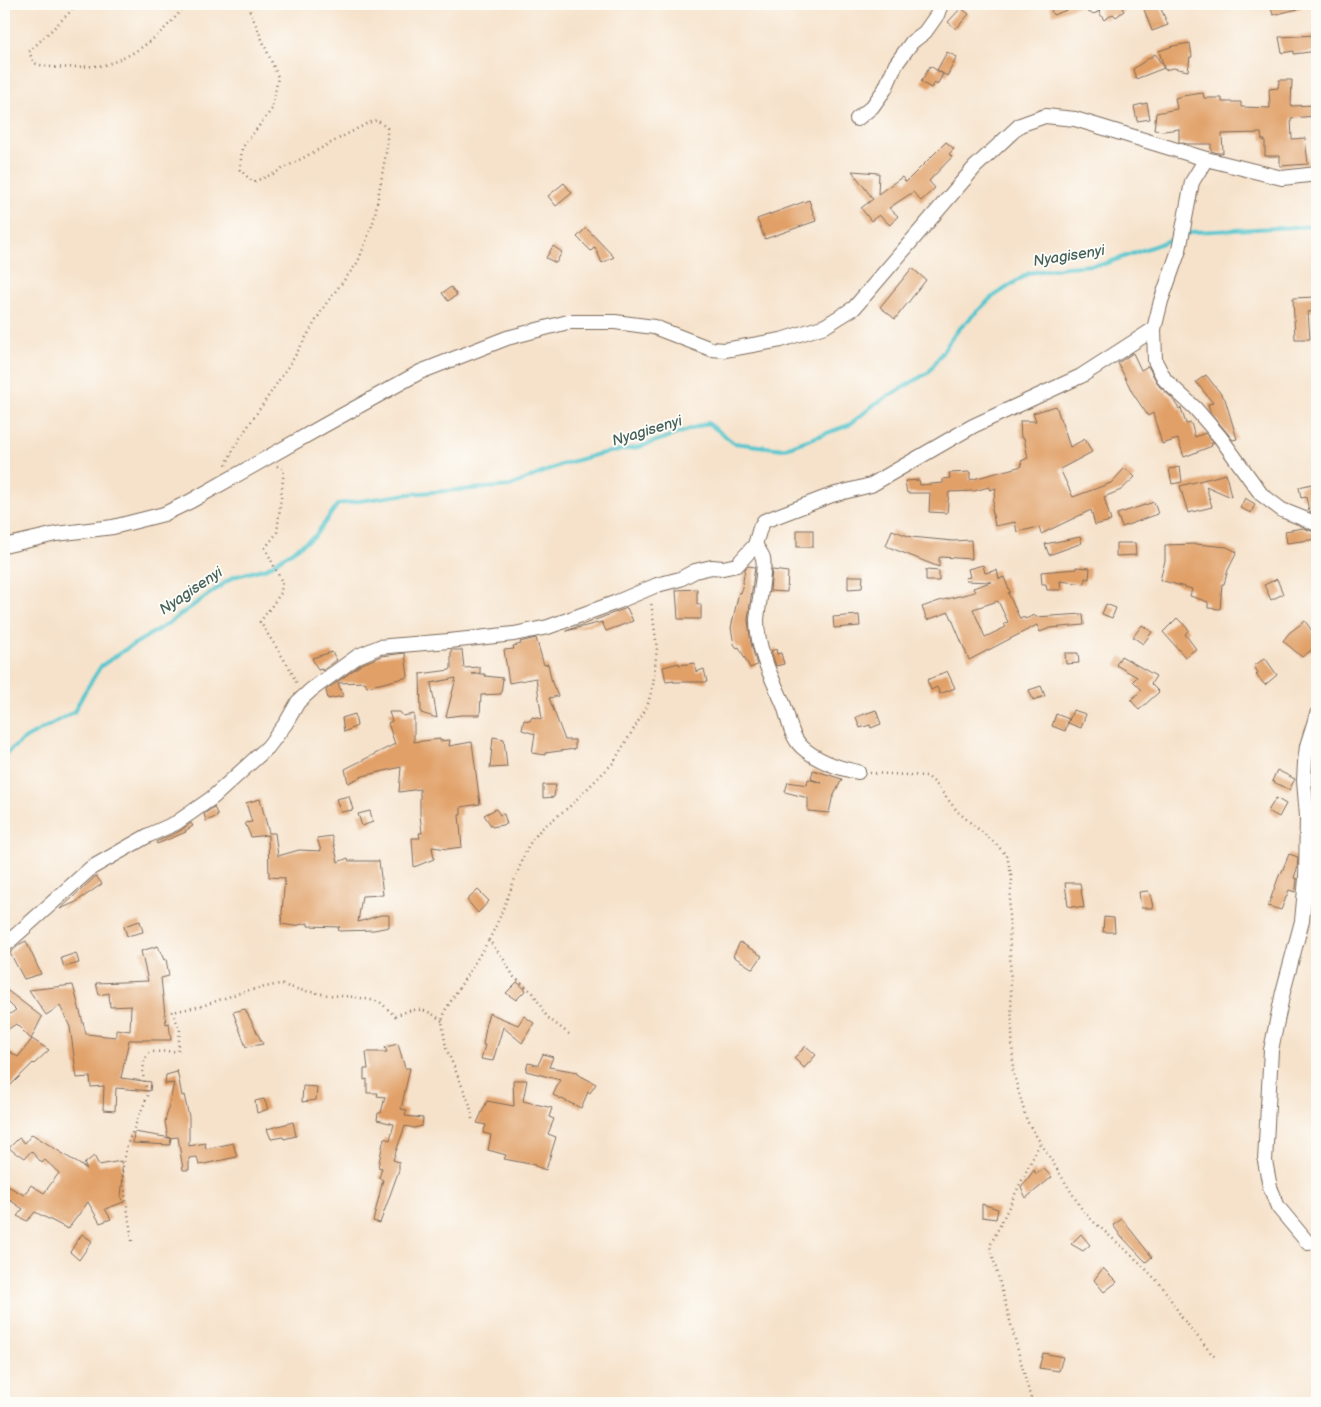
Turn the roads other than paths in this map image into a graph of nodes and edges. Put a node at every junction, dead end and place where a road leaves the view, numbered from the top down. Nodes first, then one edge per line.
1 (941, 4) edge
2 (856, 119) dead end
3 (1206, 159) junction
4 (1317, 174) edge
5 (1154, 329) junction
6 (1317, 524) edge
7 (755, 545) junction
8 (4, 546) edge
9 (1317, 714) edge
10 (858, 772) road end
11 (4, 946) edge
12 (1308, 1244) dead end

1 - 2 street
3 - 4 street
3 - 5 street
3 - 8 street
5 - 6 street
5 - 7 street
7 - 10 street
7 - 11 street
9 - 12 street

